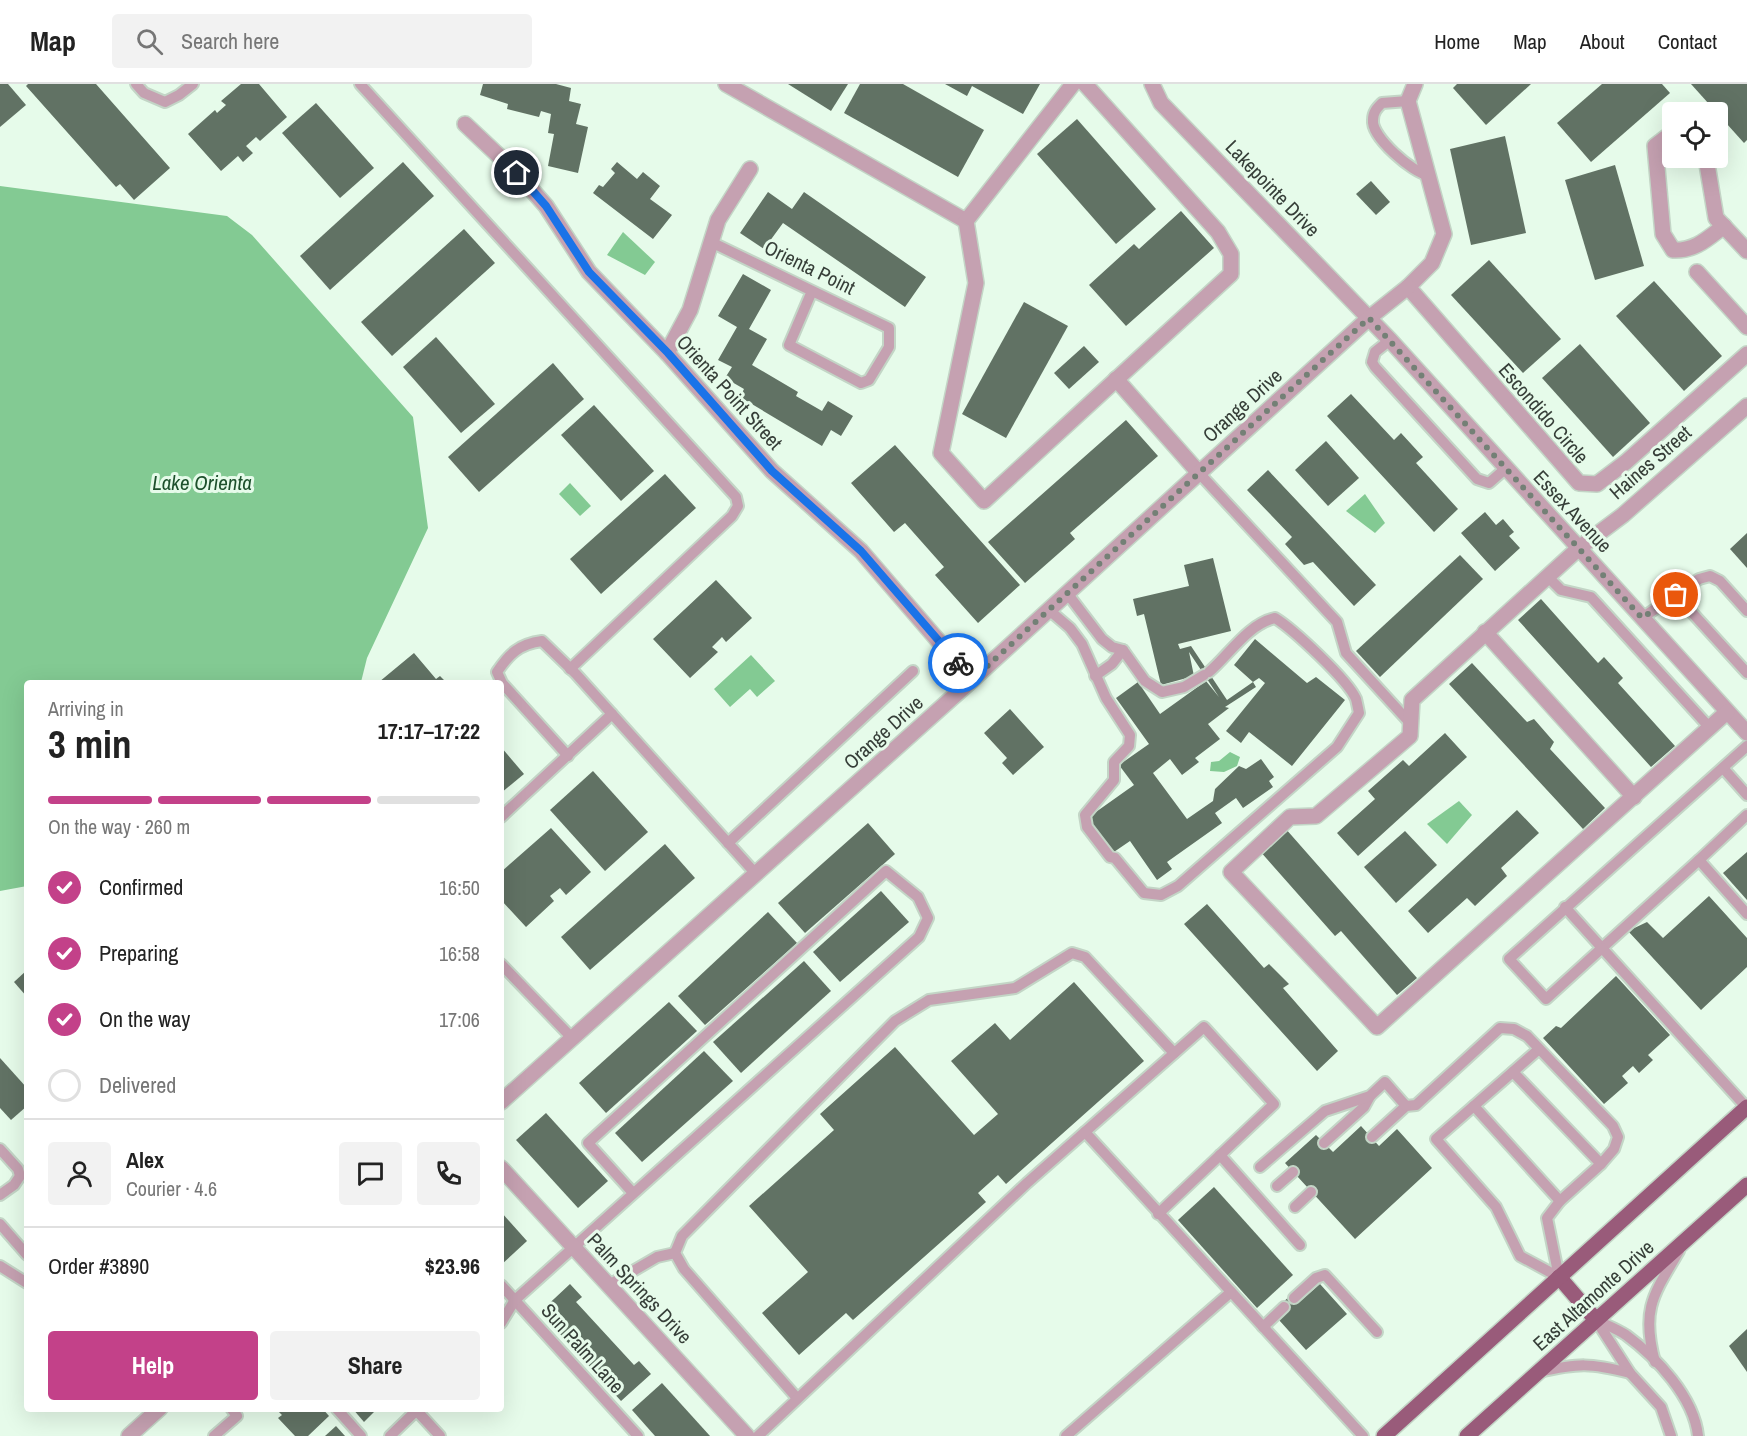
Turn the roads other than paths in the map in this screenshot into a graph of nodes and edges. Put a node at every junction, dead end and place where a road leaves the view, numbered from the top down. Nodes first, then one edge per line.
1 (136, 84) edge
2 (193, 84) edge
3 (360, 84) edge
4 (726, 84) edge
5 (1073, 84) edge
6 (1085, 84) edge
7 (1152, 84) edge
8 (1415, 84) edge
9 (1408, 101) junction
10 (465, 124) dead end
11 (1662, 141) edge
12 (750, 168) dead end
13 (1707, 168) edge
14 (1428, 175) junction
15 (966, 221) junction
16 (1724, 226) junction
17 (713, 243) junction
18 (1747, 251) edge
19 (1697, 272) dead end
20 (1408, 287) junction
21 (812, 291) junction
22 (1369, 318) junction
23 (1747, 327) edge
24 (1390, 340) junction
25 (668, 353) junction
26 (1747, 354) edge
27 (1116, 379) junction
28 (1747, 406) edge
29 (1505, 468) junction
30 (1199, 473) junction
31 (1579, 548) junction
32 (1547, 576) junction
33 (1067, 593) junction
34 (1676, 595) junction
35 (1048, 610) junction
36 (1747, 611) edge
37 (1642, 618) junction
38 (1485, 632) junction
39 (1123, 650) junction
40 (570, 669) junction
41 (913, 671) dead end
42 (1747, 673) edge
43 (1095, 676) junction
44 (501, 680) edge
45 (972, 680) junction
46 (504, 685) edge
47 (1727, 712) junction
48 (612, 714) junction
49 (1410, 723) junction
50 (1710, 728) junction
51 (1747, 733) edge
52 (1747, 746) edge
53 (568, 756) junction
54 (1723, 768) junction
55 (1747, 795) edge
56 (1634, 796) junction
57 (504, 814) edge
58 (1747, 815) edge
59 (728, 843) junction
60 (1699, 860) junction
61 (756, 874) junction
62 (1565, 907) junction
63 (1747, 914) edge
64 (1602, 948) junction
65 (504, 967) edge
66 (572, 1038) junction
67 (1539, 1049) junction
68 (1174, 1053) junction
69 (1513, 1072) junction
70 (1370, 1095) junction
71 (504, 1099) edge
72 (1406, 1106) junction
73 (1474, 1106) junction
74 (1747, 1107) edge
75 (1085, 1132) junction
76 (1372, 1137) dead end
77 (1324, 1143) dead end
78 (0, 1149) edge
79 (1220, 1155) junction
80 (1601, 1164) junction
81 (1260, 1167) dead end
82 (504, 1171) edge
83 (1293, 1172) dead end
84 (1747, 1185) edge
85 (1277, 1186) dead end
86 (1311, 1192) dead end
87 (633, 1193) junction
88 (0, 1195) edge
89 (1560, 1201) junction
90 (1295, 1207) dead end
91 (1158, 1214) junction
92 (0, 1224) edge
93 (1685, 1240) junction
94 (1300, 1245) dead end
95 (573, 1246) junction
96 (24, 1252) edge
97 (675, 1253) junction
98 (0, 1266) edge
99 (1559, 1277) junction
100 (24, 1281) edge
101 (609, 1285) junction
102 (504, 1288) edge
103 (1231, 1292) junction
104 (1294, 1298) dead end
105 (515, 1300) junction
106 (1284, 1307) dead end
107 (504, 1318) edge
108 (1596, 1320) junction
109 (1263, 1327) junction
110 (1377, 1332) dead end
111 (1655, 1362) junction
112 (1538, 1372) junction
113 (1630, 1373) junction
114 (797, 1398) junction
115 (156, 1412) edge
116 (234, 1412) edge
117 (340, 1412) edge
118 (416, 1412) edge
119 (420, 1412) edge
120 (129, 1436) edge
121 (214, 1436) edge
122 (361, 1436) edge
123 (390, 1436) edge
124 (440, 1436) edge
125 (638, 1436) edge
126 (747, 1436) edge
127 (758, 1436) edge
128 (1066, 1436) edge
129 (1363, 1436) edge
130 (1384, 1436) edge
131 (1467, 1436) edge
132 (1671, 1436) edge
133 (1698, 1436) edge

1 - 2 lane
3 - 40 lane
4 - 15 street
5 - 15 street
6 - 27 street
7 - 22 street, Lakepointe Drive
8 - 9 street
9 - 14 street
9 - 14 lane
10 - 25 street, Orienta Point Street
11 - 16 street
12 - 17 street
13 - 16 street
14 - 20 street
15 - 27 street
16 - 18 street
17 - 21 lane, Orienta Point
17 - 25 street
19 - 23 street
20 - 22 street
20 - 26 street, Escondido Circle
21 - 21 lane, Orienta Point
22 - 24 street, Essex Avenue
22 - 30 street, Orange Drive
24 - 29 street, Essex Avenue
24 - 29 lane
25 - 45 street, Orienta Point Street
27 - 30 street
28 - 31 street, Haines Street
29 - 31 street, Essex Avenue
30 - 33 street, Orange Drive
30 - 49 lane
31 - 32 street, Haines Street
31 - 37 street, Essex Avenue
32 - 38 street, Haines Street
32 - 50 lane
33 - 35 street, Orange Drive
33 - 39 lane
34 - 36 lane
34 - 37 lane
34 - 42 lane
35 - 43 lane
35 - 45 street, Orange Drive
37 - 47 street, Essex Avenue
38 - 49 street, Haines Street
38 - 56 street
39 - 43 lane
39 - 43 lane
40 - 44 lane
40 - 48 lane
41 - 59 lane
45 - 61 street, Orange Drive
46 - 53 lane
47 - 50 street
47 - 51 street, Essex Avenue
48 - 53 lane
48 - 59 lane
49 - 56 street
50 - 56 street
52 - 54 lane
53 - 57 lane
54 - 55 lane
54 - 62 lane
58 - 60 lane
59 - 61 lane
60 - 63 lane
60 - 64 lane
61 - 66 street, Orange Drive
62 - 64 lane
62 - 64 lane
64 - 74 lane
65 - 66 lane
66 - 71 street, Orange Drive
67 - 69 lane
67 - 72 lane
67 - 80 lane
68 - 75 lane
68 - 79 lane
68 - 97 lane
69 - 73 lane
69 - 80 lane
70 - 72 lane
70 - 77 lane
70 - 81 lane
72 - 76 lane
73 - 89 lane
73 - 99 lane
74 - 99 main road
75 - 91 lane
75 - 114 lane
78 - 88 lane
79 - 91 lane
79 - 94 lane
80 - 89 lane
82 - 95 street, Palm Springs Drive
83 - 85 lane
84 - 93 main road, East Altamonte Drive
86 - 90 lane
87 - 87 lane
87 - 95 lane
89 - 99 lane
91 - 103 lane
92 - 96 lane
93 - 108 main road, East Altamonte Drive
93 - 111 lane
95 - 101 street, Palm Springs Drive
95 - 105 lane
97 - 101 lane
97 - 114 lane
98 - 100 lane
99 - 108 main road
99 - 130 main road
101 - 126 street, Palm Springs Drive
102 - 105 lane, Sun Palm Lane
103 - 109 lane
103 - 128 lane
104 - 110 lane
105 - 107 lane
105 - 125 lane, Sun Palm Lane
106 - 109 lane
108 - 111 lane
108 - 112 main road, East Altamonte Drive
108 - 113 lane
109 - 129 lane
111 - 133 lane
112 - 113 lane
112 - 131 main road, East Altamonte Drive
113 - 132 lane
114 - 127 lane
115 - 120 street
116 - 121 lane
117 - 122 lane
118 - 123 lane
119 - 124 lane

